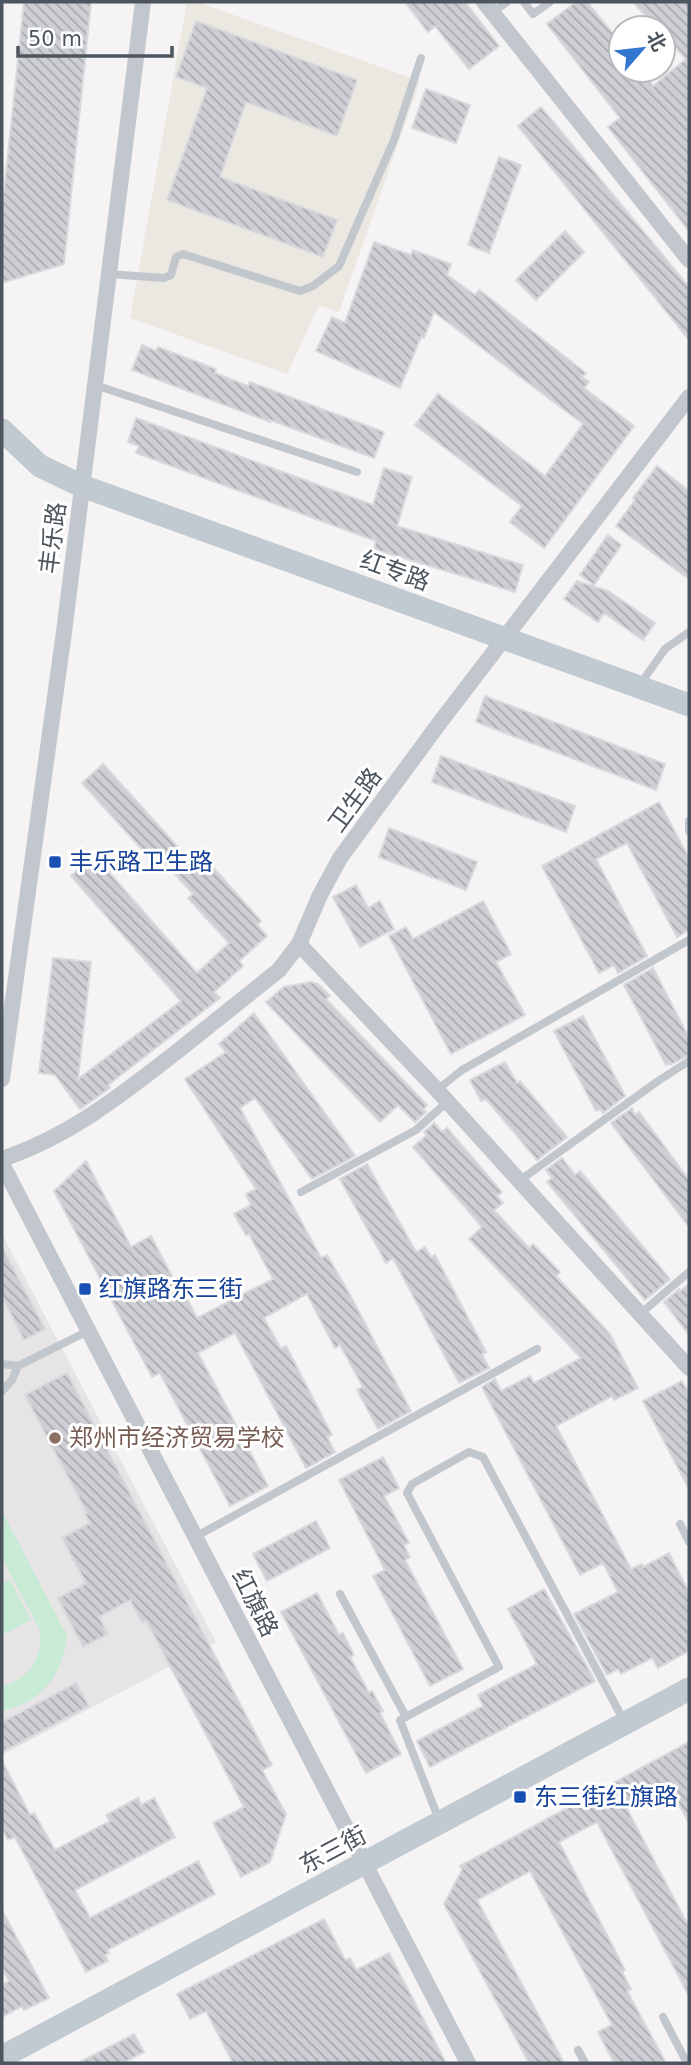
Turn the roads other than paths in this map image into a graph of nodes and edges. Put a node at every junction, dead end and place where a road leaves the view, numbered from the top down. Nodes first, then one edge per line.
1 (143, 2) edge
2 (507, 2) edge
3 (524, 2) edge
4 (550, 2) edge
5 (489, 7) edge
6 (421, 58) dead end
7 (689, 260) edge
8 (109, 274) junction
9 (95, 385) junction
10 (689, 397) edge
11 (2, 430) edge
12 (357, 472) dead end
13 (82, 486) junction
14 (689, 632) edge
15 (505, 639) junction
16 (638, 687) junction
17 (689, 705) edge
18 (689, 821) edge
19 (689, 831) edge
20 (689, 940) edge
21 (299, 944) junction
22 (689, 1061) edge
23 (2, 1079) edge
24 (442, 1096) junction
25 (2, 1162) edge
26 (519, 1181) junction
27 (301, 1192) dead end
28 (689, 1272) edge
29 (640, 1314) junction
30 (88, 1331) junction
31 (537, 1349) dead end
32 (2, 1364) edge
33 (18, 1366) junction
34 (689, 1367) edge
35 (2, 1391) edge
36 (680, 1524) dead end
37 (195, 1536) junction
38 (689, 1542) edge
39 (340, 1594) dead end
40 (689, 1689) edge
41 (406, 1717) junction
42 (625, 1723) junction
43 (440, 1823) junction
44 (364, 1863) junction
45 (663, 2017) dead end
46 (578, 2050) dead end
47 (2, 2057) edge
48 (468, 2063) edge
49 (584, 2063) edge
50 (687, 2063) edge

1 - 8 street, 丰乐路
2 - 5 lane
3 - 4 lane
5 - 7 street
6 - 8 lane
8 - 9 street, 丰乐路
9 - 12 lane
9 - 13 street, 丰乐路
10 - 15 street, 卫生路
11 - 13 street, 红专路
13 - 15 street, 红专路
13 - 23 street, 丰乐路
14 - 16 lane
15 - 16 street, 红专路
15 - 21 street, 卫生路
16 - 17 street, 红专路
18 - 19 lane
20 - 24 lane
21 - 24 street
21 - 25 street, 卫生路
22 - 26 lane
24 - 26 street
24 - 27 lane
25 - 30 street, 红旗路
26 - 29 street
28 - 29 lane
29 - 34 street
30 - 33 lane
30 - 37 street, 红旗路
31 - 37 lane
32 - 33 lane
33 - 35 lane
36 - 38 lane
37 - 44 street, 红旗路
39 - 41 lane
40 - 42 street, 东三街
41 - 42 lane
41 - 43 lane
42 - 43 street, 东三街
43 - 44 street, 东三街
44 - 47 street, 东三街
44 - 48 street, 红旗路
45 - 50 lane
46 - 49 lane

